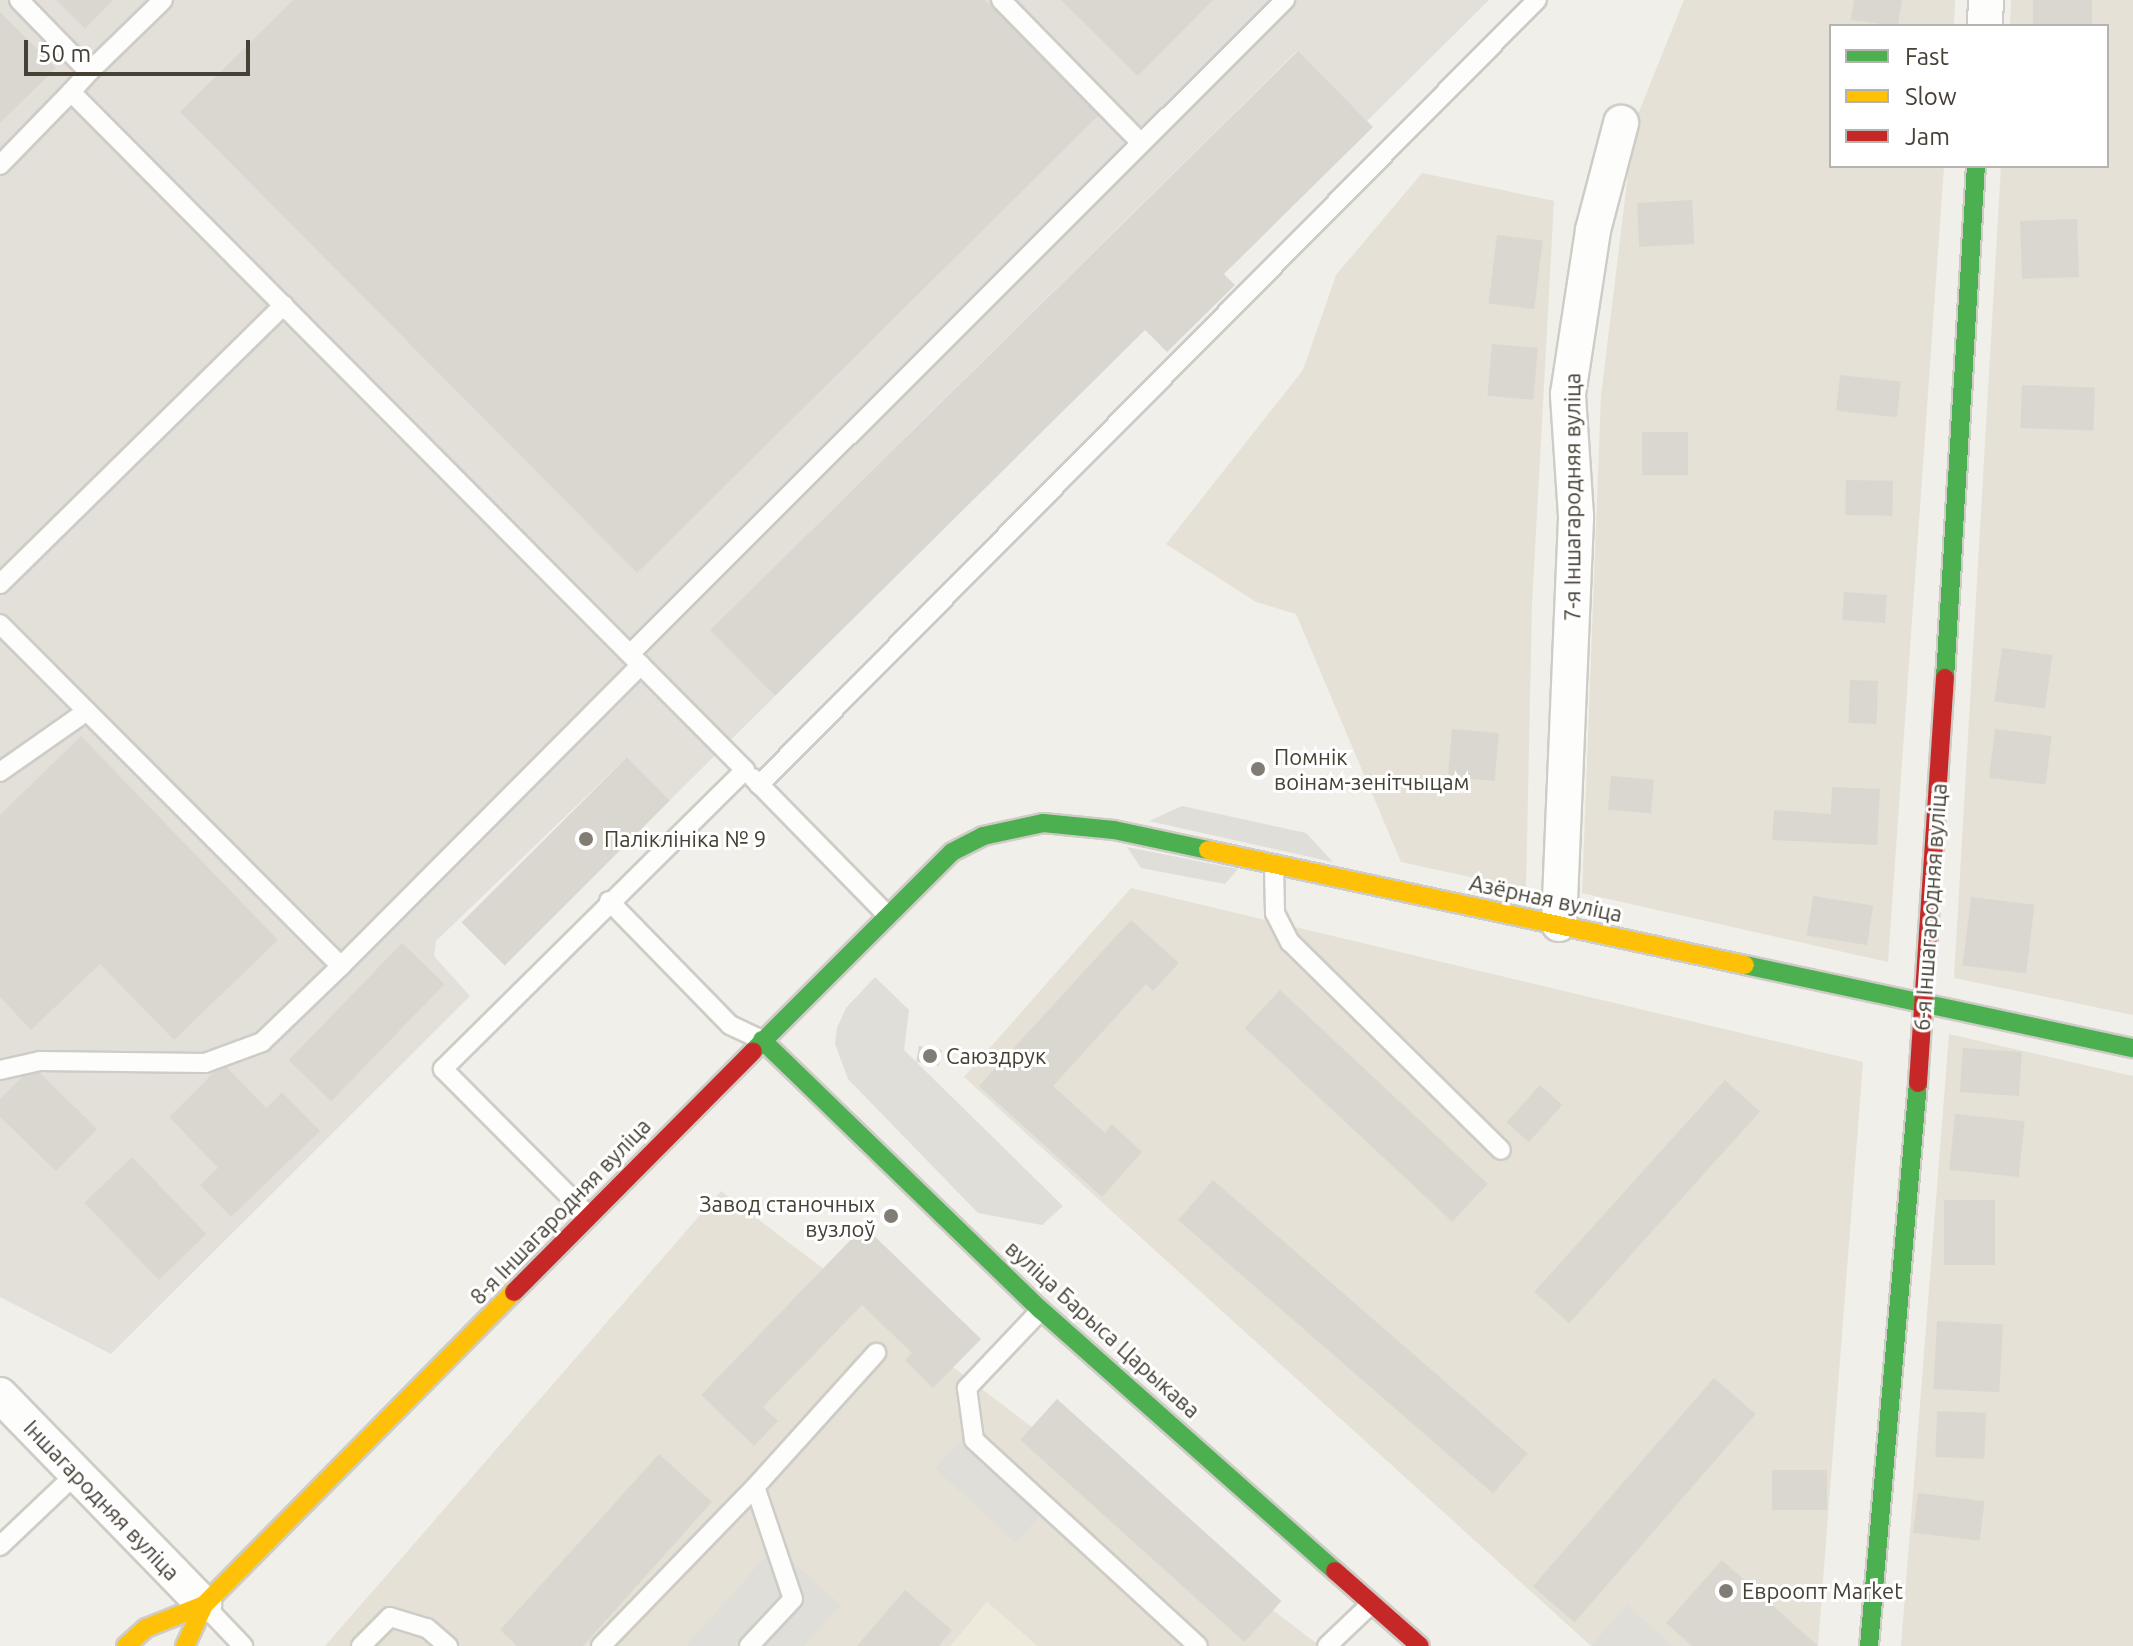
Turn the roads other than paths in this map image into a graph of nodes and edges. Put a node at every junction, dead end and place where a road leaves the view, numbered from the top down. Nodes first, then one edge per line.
1 (19, 0) edge
2 (163, 0) edge
3 (1001, 0) edge
4 (1285, 0) edge
5 (1537, 0) edge
6 (1986, 0) edge
7 (1985, 24) edge
8 (89, 72) junction
9 (71, 92) junction
10 (1621, 123) dead end
11 (1141, 143) junction
12 (0, 165) edge
13 (1976, 168) edge
14 (284, 305) junction
15 (0, 584) edge
16 (0, 624) edge
17 (636, 660) junction
18 (87, 711) junction
19 (745, 770) junction
20 (0, 772) edge
21 (759, 785) junction
22 (952, 852) joint
23 (1274, 865) junction
24 (609, 901) junction
25 (887, 915) junction
26 (1559, 924) junction
27 (341, 966) junction
28 (1924, 1002) junction
29 (762, 1040) junction
30 (2133, 1048) edge
31 (0, 1070) edge
32 (1501, 1150) dead end
33 (589, 1216) junction
34 (1041, 1310) junction
35 (876, 1353) dead end
36 (0, 1395) edge
37 (77, 1473) junction
38 (755, 1487) junction
39 (0, 1546) edge
40 (1373, 1602) junction
41 (204, 1605) junction
42 (126, 1646) edge
43 (185, 1646) edge
44 (243, 1646) edge
45 (361, 1646) edge
46 (448, 1646) edge
47 (601, 1646) edge
48 (749, 1646) edge
49 (1198, 1646) edge
50 (1327, 1646) edge
51 (1420, 1646) edge
52 (1869, 1646) edge

1 - 8 lane
2 - 8 lane
3 - 11 lane
4 - 11 lane
5 - 21 lane
6 - 7 street
8 - 9 lane
9 - 12 lane
9 - 14 lane
10 - 26 street, 7-я Іншагародняя вуліца
11 - 17 lane
13 - 28 street, 6-я Іншагародняя вуліца
14 - 15 lane
14 - 17 lane
16 - 18 lane
17 - 19 lane
17 - 27 lane
18 - 20 lane
18 - 27 lane
19 - 21 lane
19 - 24 lane
21 - 25 lane
22 - 23 street, Азёрная вуліца
22 - 25 street, 8-я Іншагародняя вуліца
23 - 26 street, Азёрная вуліца
23 - 32 lane
24 - 29 lane
24 - 33 lane
25 - 29 street, 8-я Іншагародняя вуліца
26 - 28 street, Азёрная вуліца
27 - 31 lane
28 - 30 street, Азёрная вуліца
28 - 52 street, 6-я Іншагародняя вуліца
29 - 33 street, 8-я Іншагародняя вуліца
29 - 34 street, вуліца Барыса Царыкава
33 - 41 street, 8-я Іншагародняя вуліца
34 - 40 street, вуліца Барыса Царыкава
34 - 49 lane
35 - 38 lane
36 - 37 street, Іншагародняя вуліца
37 - 39 lane
37 - 41 street, Іншагародняя вуліца
38 - 47 lane
38 - 48 lane
40 - 50 lane
40 - 51 street, вуліца Барыса Царыкава
41 - 42 street, 8-я Іншагародняя вуліца
41 - 43 street, 8-я Іншагародняя вуліца
41 - 44 lane
45 - 46 lane

